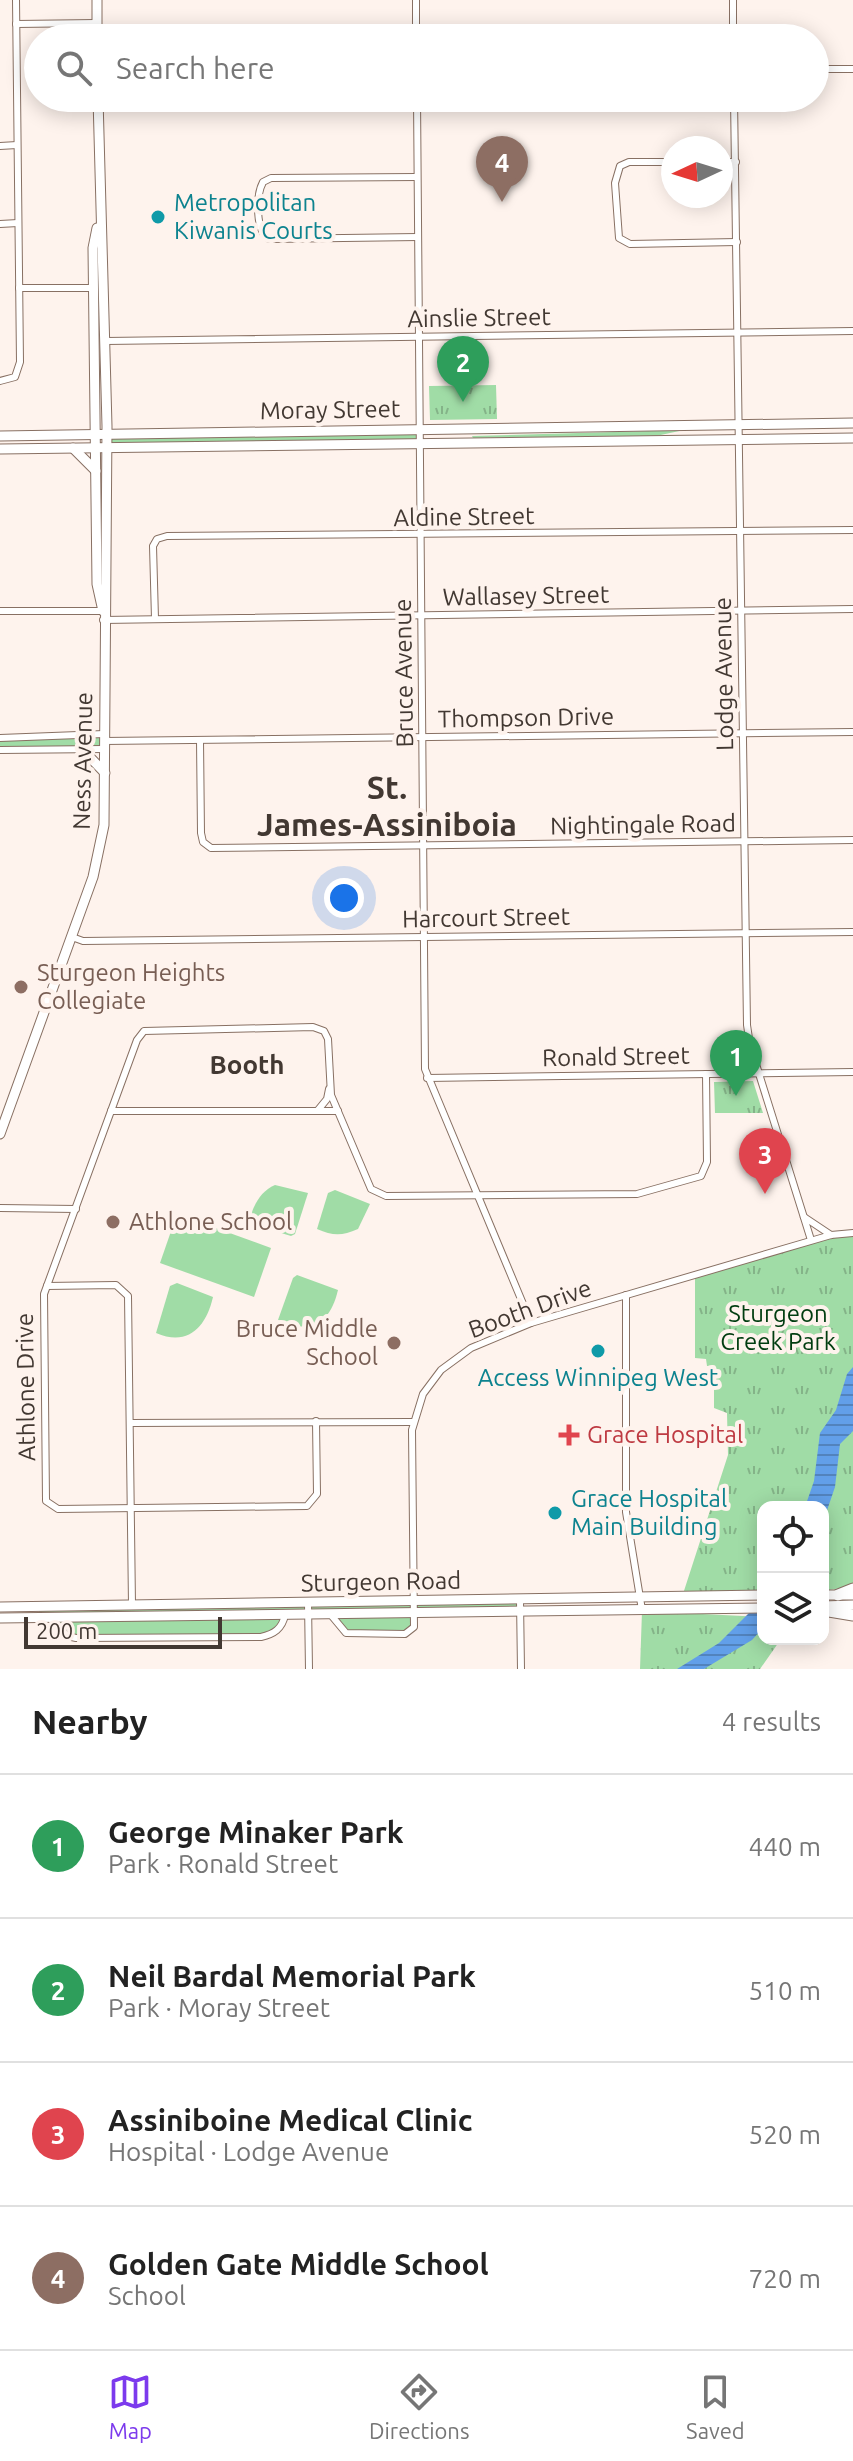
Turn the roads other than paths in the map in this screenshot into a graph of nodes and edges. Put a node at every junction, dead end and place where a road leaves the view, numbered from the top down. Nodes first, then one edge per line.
1 (16, 0) edge
2 (97, 0) edge
3 (416, 0) edge
4 (733, 0) edge
5 (97, 23) joint
6 (16, 24) junction
7 (416, 24) edge
8 (733, 24) edge
9 (829, 69) edge
10 (853, 69) edge
11 (98, 112) edge
12 (417, 112) edge
13 (734, 112) edge
14 (17, 145) junction
15 (0, 146) edge
16 (661, 162) edge
17 (736, 162) joint
18 (417, 177) junction
19 (99, 218) junction
20 (18, 223) junction
21 (0, 224) edge
22 (418, 237) junction
23 (737, 242) junction
24 (19, 288) junction
25 (94, 288) junction
26 (853, 331) edge
27 (738, 333) junction
28 (419, 337) junction
29 (106, 341) junction
30 (0, 381) edge
31 (853, 423) edge
32 (739, 425) junction
33 (420, 429) junction
34 (95, 434) junction
35 (107, 434) junction
36 (0, 436) edge
37 (853, 438) edge
38 (739, 440) junction
39 (420, 444) junction
40 (95, 447) junction
41 (73, 448) junction
42 (107, 448) junction
43 (0, 449) edge
44 (96, 471) junction
45 (853, 530) edge
46 (740, 532) junction
47 (421, 536) junction
48 (741, 609) junction
49 (853, 609) edge
50 (0, 611) edge
51 (103, 616) junction
52 (421, 616) junction
53 (155, 619) junction
54 (853, 732) edge
55 (743, 733) junction
56 (422, 737) junction
57 (0, 738) edge
58 (200, 740) junction
59 (104, 741) junction
60 (0, 750) edge
61 (83, 750) junction
62 (105, 773) junction
63 (853, 840) edge
64 (744, 841) junction
65 (423, 846) junction
66 (853, 932) edge
67 (746, 933) junction
68 (72, 937) junction
69 (424, 937) junction
70 (853, 1072) edge
71 (706, 1074) junction
72 (760, 1074) junction
73 (427, 1078) junction
74 (329, 1086) junction
75 (111, 1111) junction
76 (314, 1111) junction
77 (338, 1111) junction
78 (0, 1134) edge
79 (477, 1195) junction
80 (0, 1208) edge
81 (76, 1209) junction
82 (804, 1217) junction
83 (853, 1233) edge
84 (831, 1235) junction
85 (811, 1240) junction
86 (47, 1286) junction
87 (626, 1295) junction
88 (531, 1323) junction
89 (316, 1421) junction
90 (413, 1422) junction
91 (130, 1423) junction
92 (130, 1508) junction
93 (853, 1592) edge
94 (757, 1595) edge
95 (829, 1595) edge
96 (838, 1595) joint
97 (641, 1599) junction
98 (520, 1601) junction
99 (414, 1602) junction
100 (308, 1603) junction
101 (132, 1605) junction
102 (853, 1605) edge
103 (0, 1607) edge
104 (829, 1607) edge
105 (757, 1608) edge
106 (829, 1609) edge
107 (642, 1611) junction
108 (520, 1613) junction
109 (415, 1614) junction
110 (285, 1615) junction
111 (308, 1615) junction
112 (331, 1615) junction
113 (853, 1615) edge
114 (133, 1617) junction
115 (0, 1618) edge
116 (50, 1618) junction
117 (309, 1669) edge
118 (521, 1669) edge

1 - 6 street
2 - 5 main road
3 - 7 street
4 - 8 street
5 - 6 street
6 - 14 street
9 - 10 street
11 - 19 main road, Ness Avenue
12 - 18 street, Bruce Avenue
13 - 17 street, Lodge Avenue
14 - 15 street
14 - 20 street
16 - 23 street
17 - 23 street, Lodge Avenue
18 - 22 street, Bruce Avenue
18 - 22 street
19 - 25 main road, Ness Avenue
19 - 29 main road, Ness Avenue
20 - 21 street
20 - 24 street
22 - 28 street, Bruce Avenue
23 - 27 street, Lodge Avenue
24 - 25 street
24 - 30 street
25 - 34 main road, Ness Avenue
26 - 27 street, Ainslie Street
27 - 28 street, Ainslie Street
27 - 32 street, Lodge Avenue
28 - 29 street, Ainslie Street
28 - 33 street, Bruce Avenue
29 - 35 main road, Ness Avenue
31 - 32 main road, Moray Street
32 - 33 main road, Moray Street
32 - 38 street, Lodge Avenue
33 - 35 main road, Moray Street
33 - 39 street, Bruce Avenue
34 - 35 main road, Moray Street
34 - 36 main road, Moray Street
34 - 40 main road, Ness Avenue
35 - 42 main road, Ness Avenue
37 - 38 main road, Moray Street
38 - 39 main road, Moray Street
38 - 46 street, Lodge Avenue
39 - 42 main road, Moray Street
39 - 47 street, Bruce Avenue
40 - 41 main road, Moray Street
40 - 42 main road, Moray Street
40 - 44 main road, Ness Avenue
41 - 43 main road, Moray Street
41 - 44 main road
42 - 51 main road, Ness Avenue
44 - 51 main road, Ness Avenue
45 - 46 street, Aldine Street
46 - 47 street, Aldine Street
46 - 48 street, Lodge Avenue
47 - 52 street, Bruce Avenue
47 - 53 street, Aldine Street
48 - 49 street, Wallasey Street
48 - 52 street, Wallasey Street
48 - 55 street, Lodge Avenue
50 - 51 street, Wallasey Street
51 - 53 street, Wallasey Street
51 - 59 main road, Ness Avenue
52 - 53 street, Wallasey Street
52 - 56 street, Bruce Avenue
54 - 55 street, Thompson Drive
55 - 56 street, Thompson Drive
55 - 64 street, Lodge Avenue
56 - 58 street, Thompson Drive
56 - 65 street, Bruce Avenue
57 - 59 street, Thompson Drive
58 - 59 street, Thompson Drive
58 - 65 street, Nightingale Road
59 - 61 street, Thompson Drive
59 - 62 main road, Ness Avenue
60 - 61 street, Thompson Drive
61 - 62 main road
62 - 68 main road, Ness Avenue
63 - 64 street, Nightingale Road
64 - 65 street, Nightingale Road
64 - 67 street, Lodge Avenue
65 - 69 street, Bruce Avenue
66 - 67 street, Harcourt Street
67 - 69 street, Harcourt Street
67 - 72 street, Lodge Avenue
68 - 69 street, Harcourt Street
68 - 78 main road, Ness Avenue
69 - 73 street, Bruce Avenue
70 - 72 street, Ronald Street
71 - 72 street, Ronald Street
71 - 73 street, Ronald Street
71 - 79 street, Athlone Drive
72 - 82 street, Lodge Avenue
73 - 79 street, Bruce Avenue
74 - 75 street, Athlone Drive
74 - 76 street
74 - 77 street, Athlone Drive
75 - 76 street
75 - 81 street, Athlone Drive
76 - 77 street
77 - 79 street, Athlone Drive
79 - 88 street, Bruce Avenue
80 - 81 street
81 - 86 street, Athlone Drive
82 - 84 street
82 - 85 street, Lodge Avenue
83 - 84 street, Booth Drive
84 - 85 street, Booth Drive
85 - 87 street, Booth Drive
86 - 91 street
86 - 92 street, Athlone Drive
87 - 88 street, Booth Drive
87 - 97 street
88 - 90 street, Booth Drive
89 - 90 street
89 - 91 street
89 - 92 street, Athlone Drive
90 - 99 street, Booth Drive
91 - 92 street
92 - 101 street
93 - 96 highway
94 - 97 main road, Sturgeon Road
95 - 96 main road
97 - 98 main road, Sturgeon Road
97 - 107 street
98 - 99 main road, Sturgeon Road
98 - 108 street
99 - 100 main road, Sturgeon Road
99 - 109 street, Booth Drive
100 - 101 main road, Sturgeon Road
100 - 111 street
101 - 103 main road, Sturgeon Road
101 - 114 street
102 - 104 main road
105 - 107 main road, Sturgeon Road
106 - 113 highway
107 - 108 main road, Sturgeon Road
108 - 109 main road, Sturgeon Road
108 - 118 street
109 - 112 main road, Sturgeon Road
109 - 112 street, Sturgeon Road
110 - 111 main road, Sturgeon Road
110 - 114 main road, Sturgeon Road
110 - 116 street, Sturgeon Road
111 - 112 main road, Sturgeon Road
111 - 117 street
114 - 116 main road, Sturgeon Road
115 - 116 main road, Sturgeon Road

